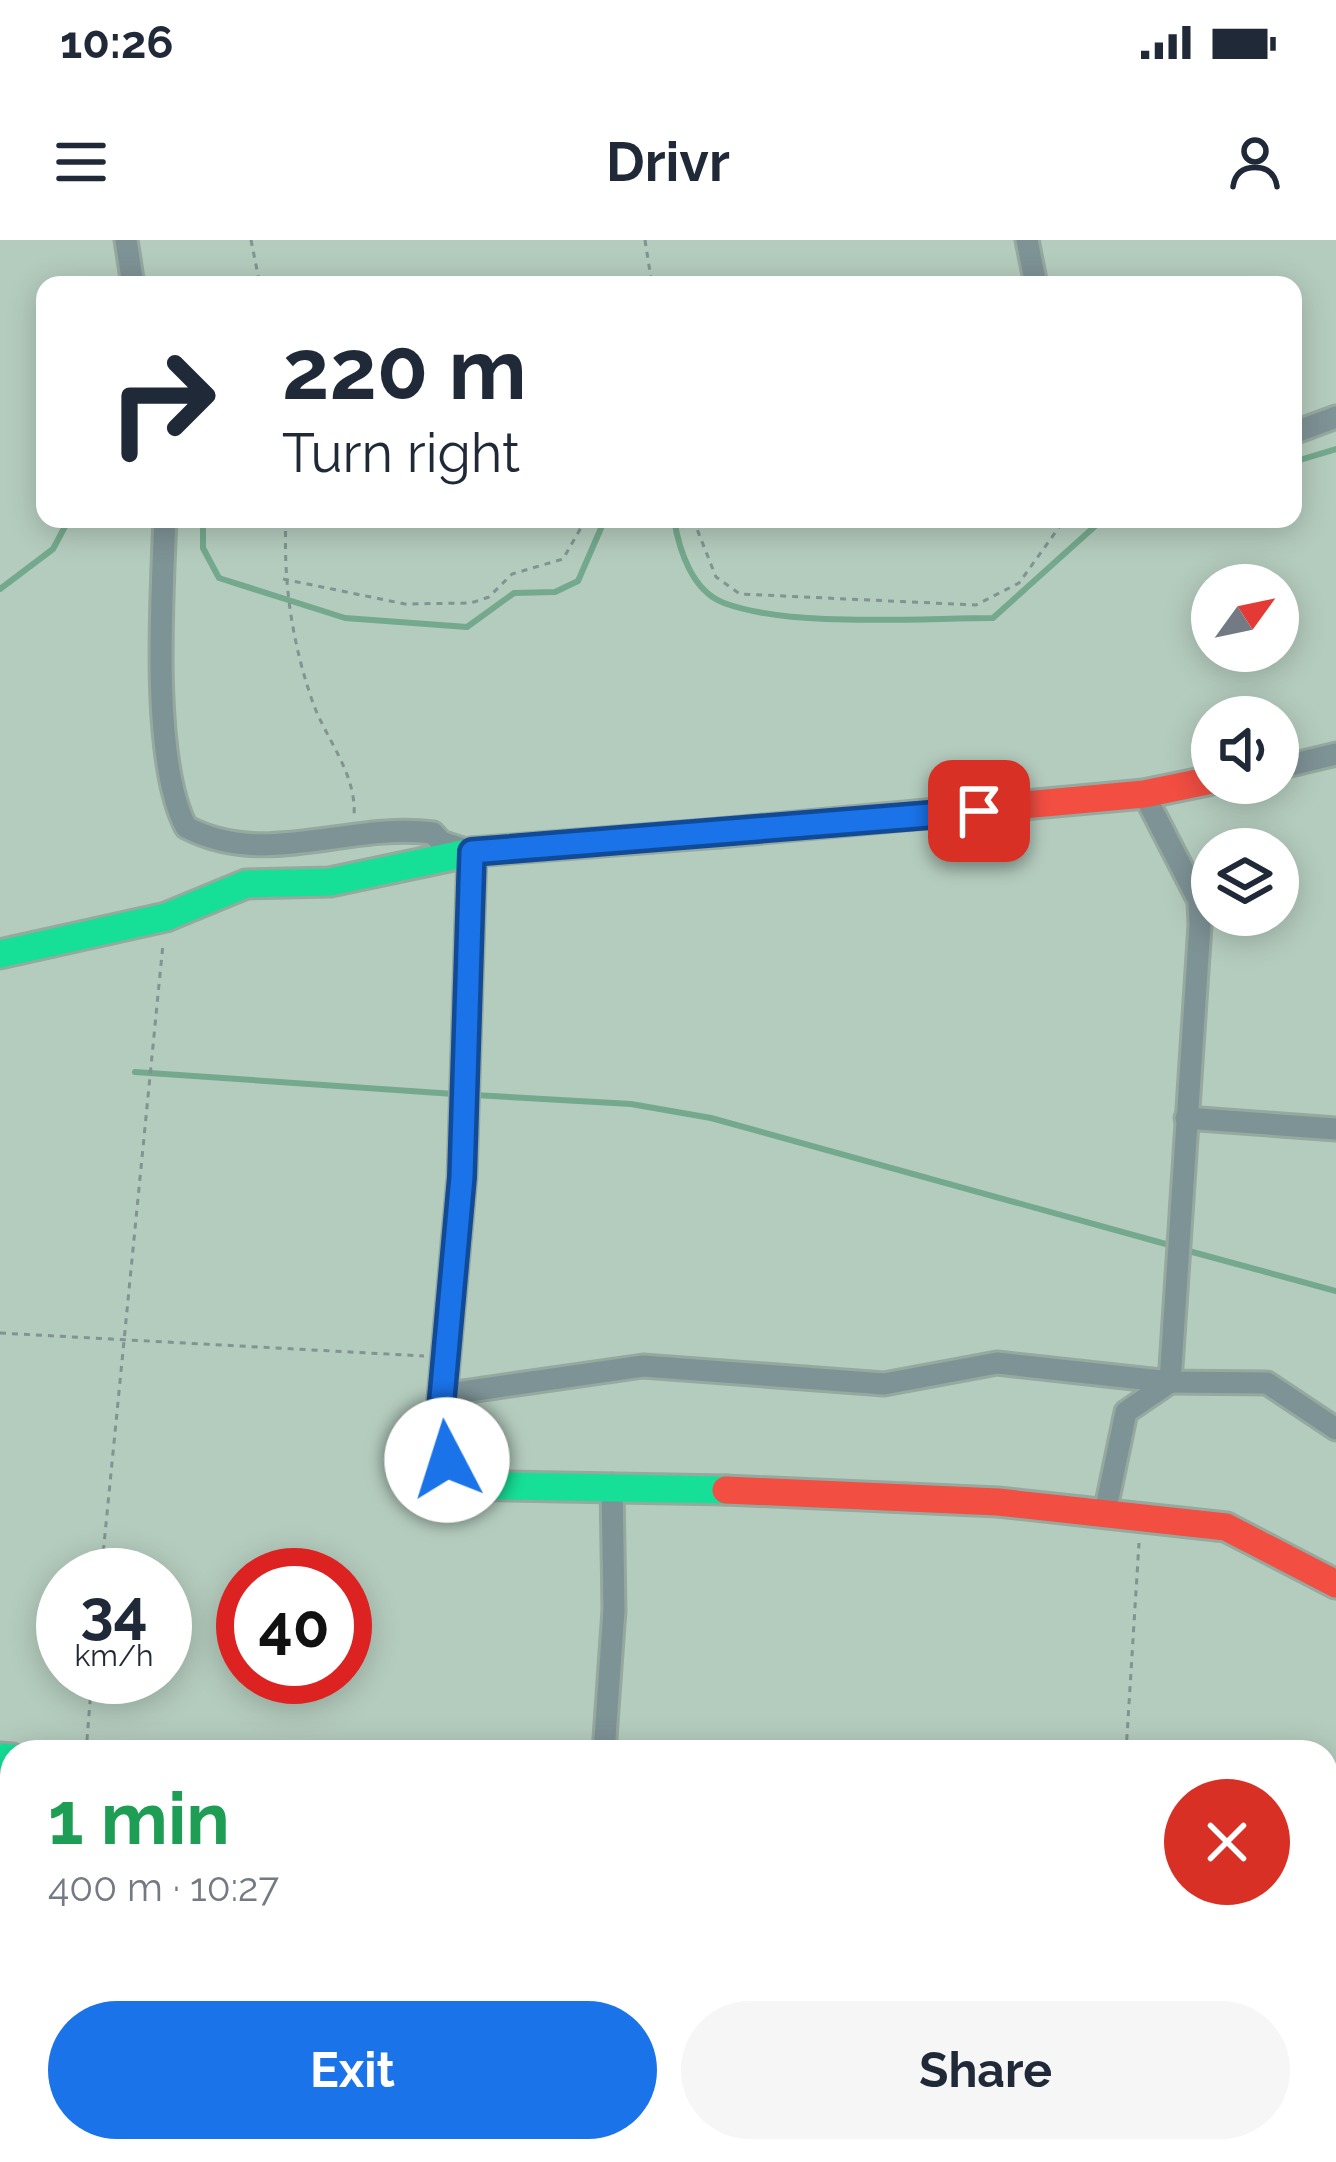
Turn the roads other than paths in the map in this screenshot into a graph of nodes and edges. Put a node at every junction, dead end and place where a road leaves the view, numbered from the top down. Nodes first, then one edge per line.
1 (127, 240) edge
2 (1027, 240) edge
3 (133, 276) edge
4 (1034, 276) edge
5 (1336, 417) edge
6 (1302, 430) edge
7 (165, 528) edge
8 (1336, 754) edge
9 (1299, 763) edge
10 (1191, 784) edge
11 (1144, 794) junction
12 (472, 852) junction
13 (0, 954) edge
14 (1186, 1118) junction
15 (1336, 1129) edge
16 (1170, 1382) junction
17 (442, 1395) junction
18 (1336, 1429) edge
19 (612, 1485) junction
20 (1105, 1513) junction
21 (1336, 1584) edge
22 (605, 1740) edge

1 - 3 street
2 - 4 street
5 - 6 street
7 - 12 street
8 - 9 street
10 - 11 street
11 - 12 street
11 - 14 street
12 - 13 street
12 - 17 street
14 - 15 street
14 - 16 street
16 - 17 street
16 - 18 street
16 - 20 street
17 - 19 street
19 - 20 street
19 - 22 street
20 - 21 street

